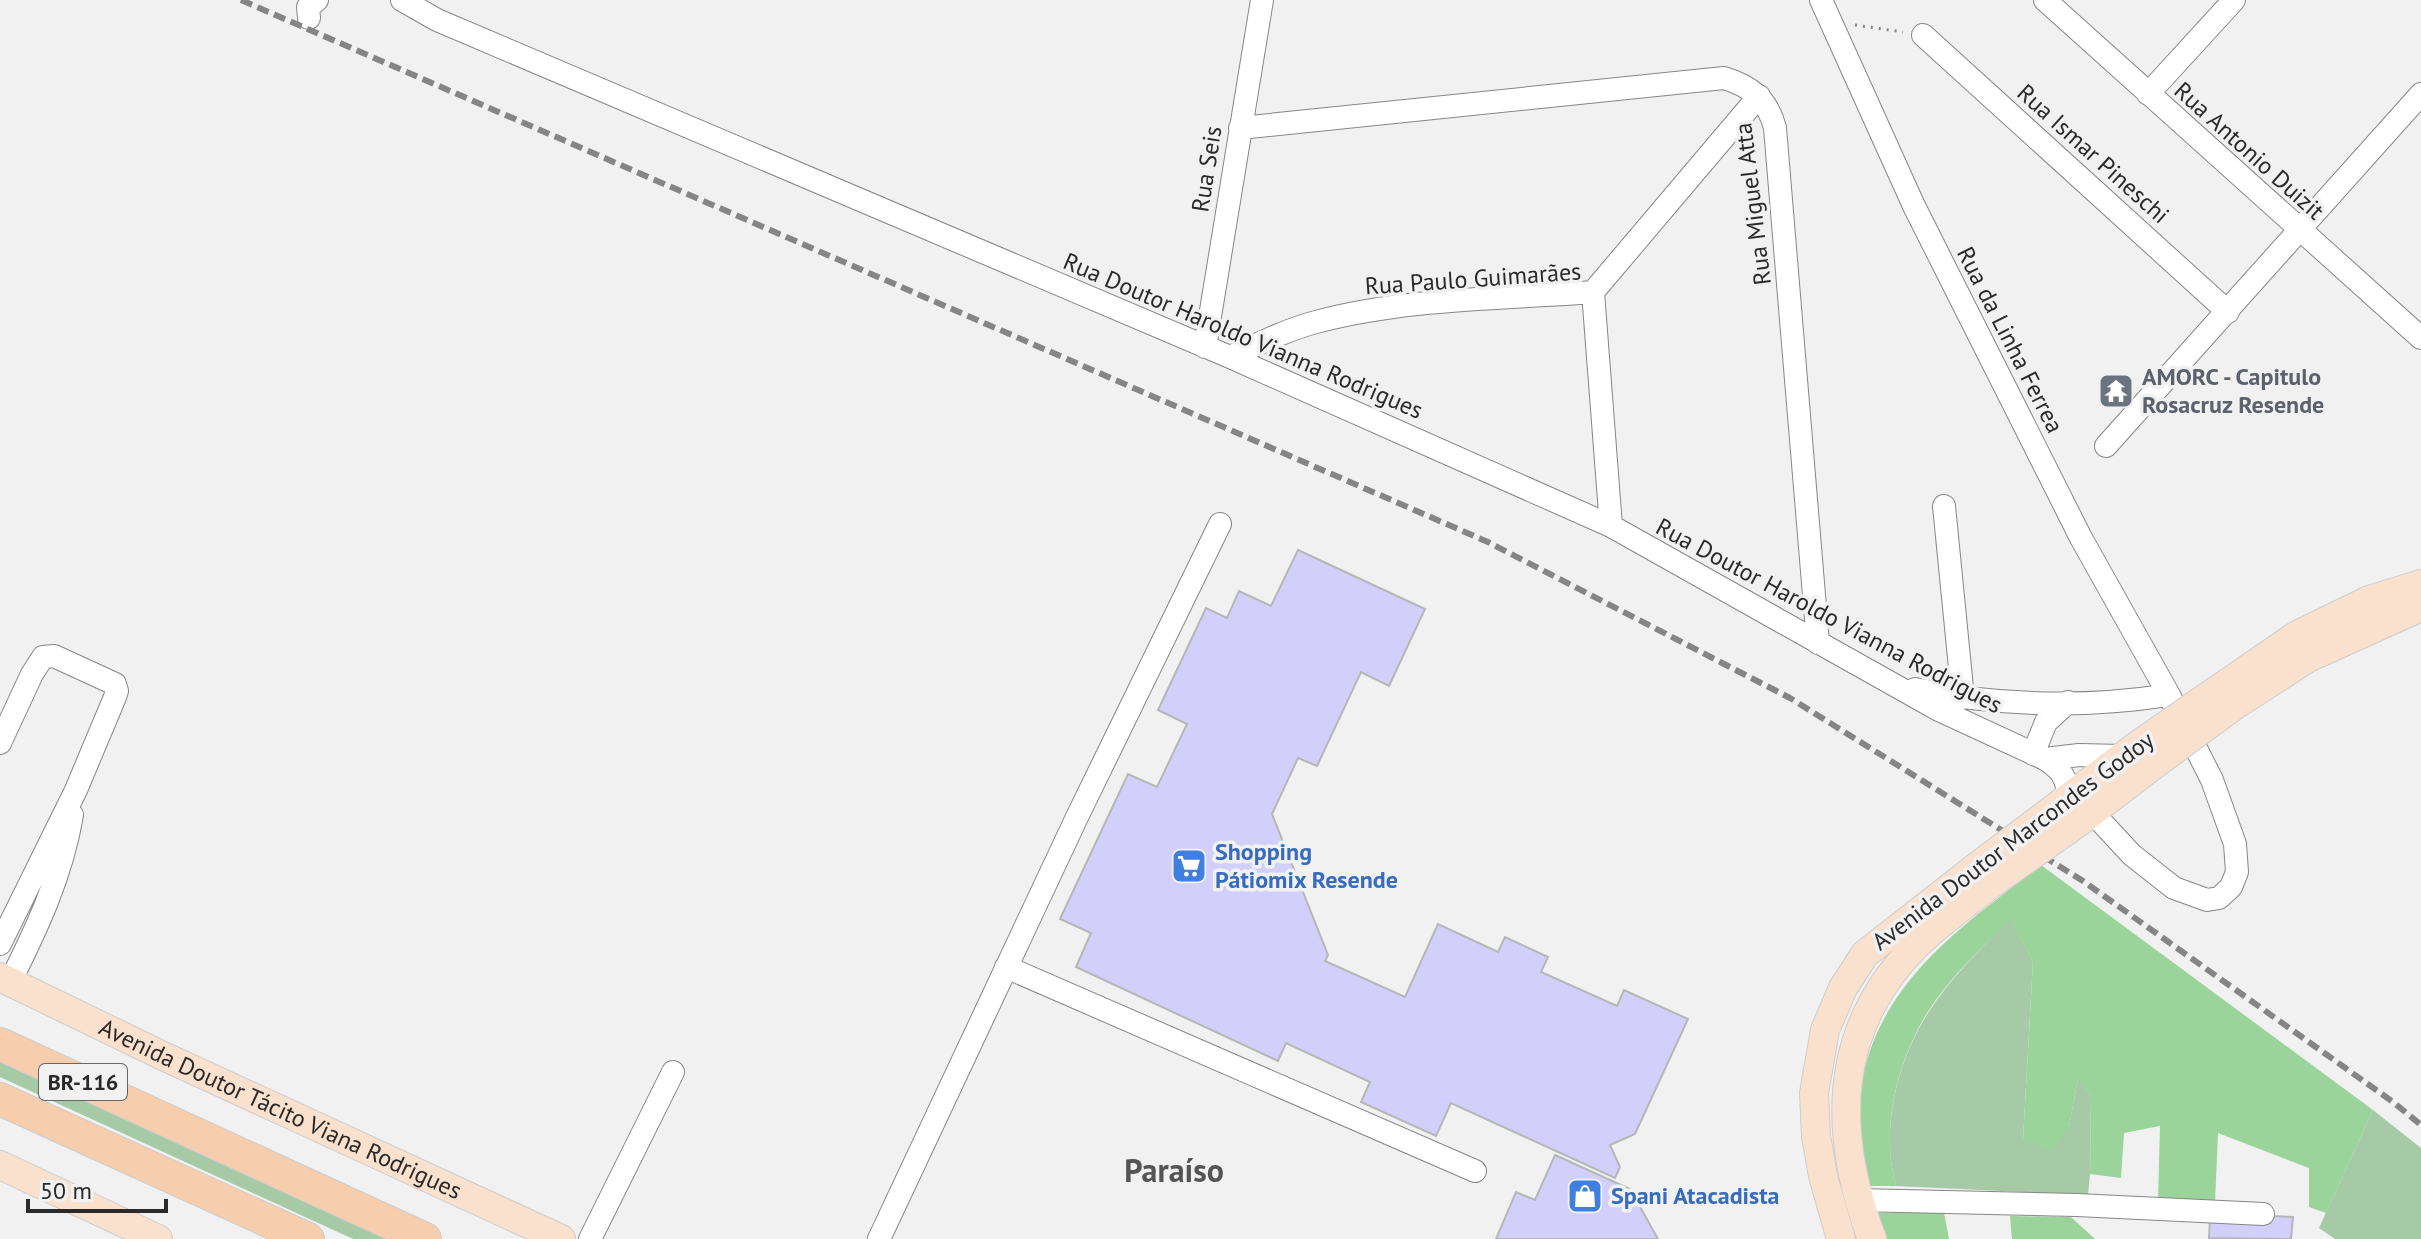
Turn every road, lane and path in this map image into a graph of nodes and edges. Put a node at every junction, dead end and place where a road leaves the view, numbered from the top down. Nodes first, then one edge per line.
1 (402, 0) edge
2 (1262, 0) edge
3 (1821, 0) edge
4 (2045, 0) edge
5 (2234, 0) edge
6 (1830, 22) junction
7 (1923, 35) joint
8 (2148, 94) junction
9 (2421, 94) edge
10 (1759, 96) junction
11 (1240, 128) junction
12 (2299, 230) junction
13 (1593, 292) junction
14 (2228, 312) junction
15 (2421, 338) edge
16 (1205, 347) junction
17 (1230, 357) junction
18 (2106, 446) dead end
19 (1944, 506) dead end
20 (1220, 524) dead end
21 (1611, 526) junction
22 (2421, 584) edge
23 (2421, 607) edge
24 (1818, 643) junction
25 (1899, 685) junction
26 (2169, 695) junction
27 (1963, 698) junction
28 (2223, 700) junction
29 (2068, 702) junction
30 (0, 743) edge
31 (2039, 757) junction
32 (2136, 757) junction
33 (76, 790) junction
34 (2075, 809) junction
35 (1983, 876) junction
36 (0, 944) edge
37 (1006, 967) junction
38 (5, 980) edge
39 (0, 1044) edge
40 (673, 1072) dead end
41 (0, 1099) edge
42 (0, 1165) edge
43 (1475, 1171) dead end
44 (1857, 1200) junction
45 (2263, 1214) dead end
46 (158, 1239) edge
47 (308, 1239) edge
48 (425, 1239) edge
49 (561, 1239) edge
50 (590, 1239) edge
51 (879, 1239) edge
52 (1841, 1239) edge
53 (1872, 1239) edge

1 - 16 street, Rua Doutor Haroldo Vianna Rodrigues
2 - 11 street, Rua Seis
3 - 6 street, Rua da Linha Ferrea
4 - 8 street, Rua Antonio Duizit
5 - 8 street
6 - 7 path
6 - 26 street, Rua da Linha Ferrea
7 - 14 street, Rua Ismar Pineschi
8 - 12 street, Rua Antonio Duizit
9 - 12 street
10 - 11 street, Rua Miguel Atta
10 - 13 street
10 - 24 street, Rua Miguel Atta
11 - 16 street, Rua Seis
12 - 14 street
12 - 15 street, Rua Antonio Duizit
13 - 17 street, Rua Paulo Guimarães
13 - 21 street, Rua Paulo Guimarães
14 - 18 street
16 - 17 street, Rua Doutor Haroldo Vianna Rodrigues
17 - 21 street, Rua Doutor Haroldo Vianna Rodrigues
19 - 27 street
20 - 37 street
21 - 24 street, Rua Doutor Haroldo Vianna Rodrigues
22 - 28 main road, Avenida Doutor Marcondes Godoy
23 - 28 main road, Avenida Doutor Marcondes Godoy
24 - 25 street, Rua Doutor Haroldo Vianna Rodrigues
25 - 27 street
25 - 31 street, Rua Doutor Haroldo Vianna Rodrigues
26 - 29 street
26 - 34 street, Rua da Linha Ferrea
27 - 29 street
28 - 32 main road, Avenida Doutor Marcondes Godoy, bridge
29 - 31 street
30 - 33 street
31 - 32 street
31 - 34 street
32 - 34 main road, Avenida Doutor Marcondes Godoy
33 - 36 street
33 - 38 street
34 - 35 main road, Avenida Doutor Marcondes Godoy, bridge
35 - 44 main road, Avenida Doutor Marcondes Godoy
35 - 52 main road, Avenida Doutor Marcondes Godoy
37 - 43 street
37 - 51 street
38 - 49 main road, Avenida Doutor Tácito Viana Rodrigues
39 - 48 highway, BR-116
40 - 50 street
41 - 47 highway, BR-116
42 - 46 main road
44 - 45 street
44 - 53 main road, Avenida Doutor Marcondes Godoy

